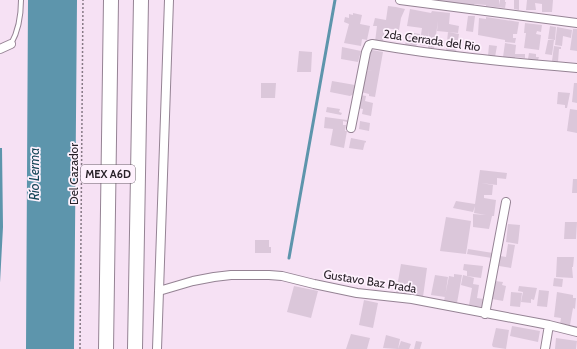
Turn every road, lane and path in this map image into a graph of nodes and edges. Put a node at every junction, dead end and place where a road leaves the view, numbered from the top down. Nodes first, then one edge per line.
1 (21, 0) edge
2 (82, 0) edge
3 (111, 0) edge
4 (141, 0) edge
5 (169, 0) edge
6 (400, 0) edge
7 (577, 23) edge
8 (11, 44) joint
9 (0, 49) edge
10 (577, 68) edge
11 (351, 128) dead end
12 (506, 202) dead end
13 (159, 291) junction
14 (485, 314) junction
15 (548, 325) junction
16 (577, 332) edge
17 (80, 349) edge
18 (106, 349) edge
19 (135, 349) edge
20 (157, 349) edge
21 (545, 349) edge

1 - 8 lane
2 - 17 path, Del Cazador
3 - 18 highway, MEX A6D
4 - 19 highway, MEX A6D
5 - 13 street
6 - 7 street
8 - 9 street
10 - 11 street, 2da Cerrada del Rio
12 - 14 street
13 - 14 street, Gustavo Baz Prada
13 - 20 street
14 - 15 street, Gustavo Baz Prada
15 - 16 street, Gustavo Baz Prada
15 - 21 street

